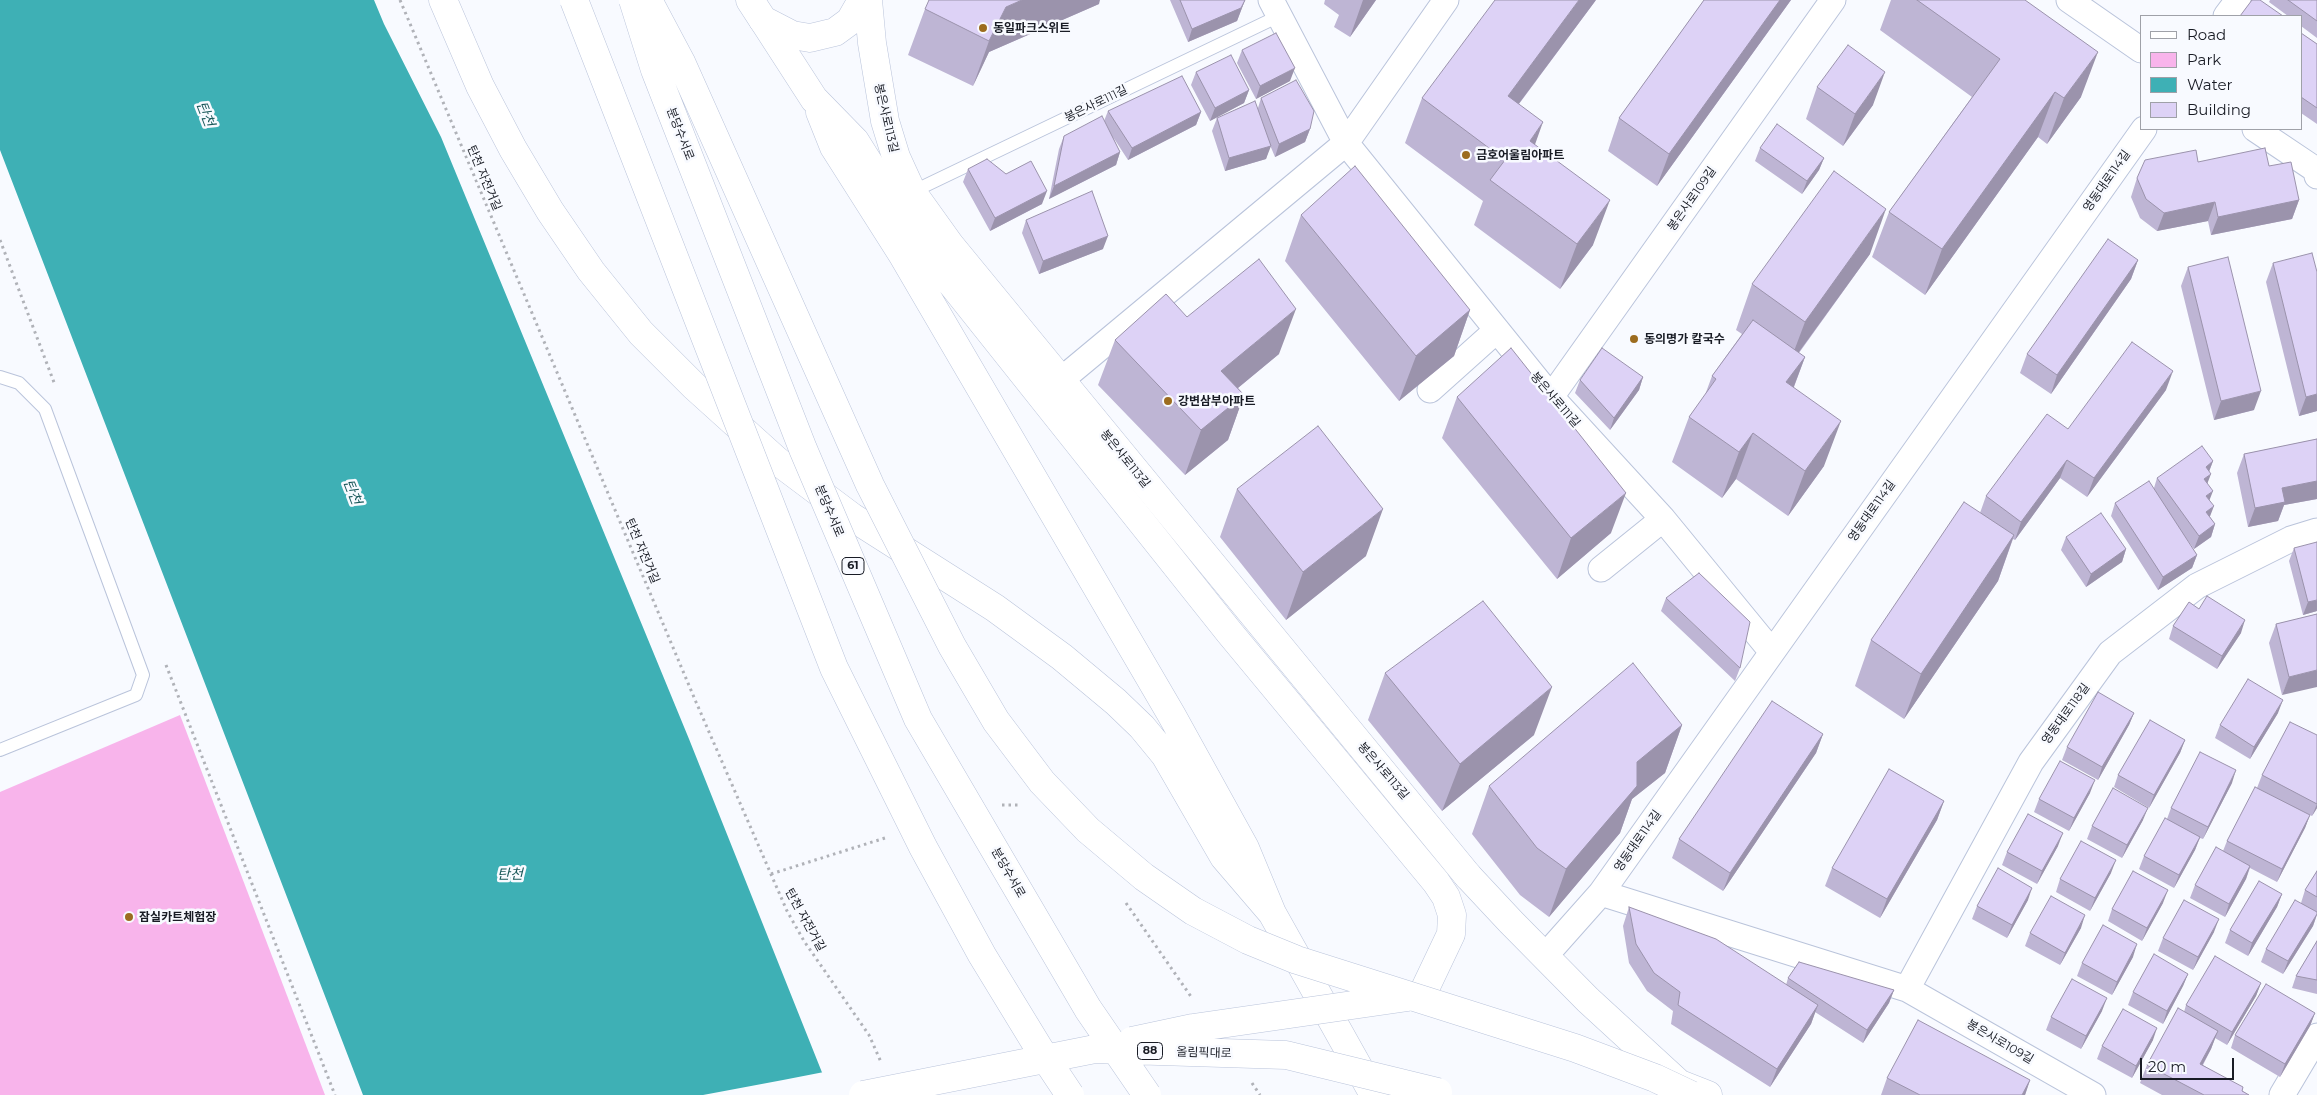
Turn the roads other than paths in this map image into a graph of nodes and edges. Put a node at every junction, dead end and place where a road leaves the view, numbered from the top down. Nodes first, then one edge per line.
1 (443, 0) edge
2 (574, 0) edge
3 (633, 0) edge
4 (648, 0) edge
5 (862, 0) edge
6 (868, 0) edge
7 (1446, 0) edge
8 (1833, 0) edge
9 (2069, 0) edge
10 (2238, 0) edge
11 (1275, 8) edge
12 (757, 10) edge
13 (2227, 15) edge
14 (2140, 49) edge
15 (814, 99) junction
16 (2143, 130) edge
17 (2256, 130) edge
18 (1346, 143) junction
19 (2317, 172) edge
20 (912, 192) junction
21 (1497, 330) junction
22 (0, 377) edge
23 (1061, 380) junction
24 (1430, 390) edge
25 (1551, 397) junction
26 (1662, 519) junction
27 (2317, 530) edge
28 (1601, 569) dead end
29 (1772, 652) junction
30 (0, 750) edge
31 (1601, 893) junction
32 (1272, 913) junction
33 (1545, 956) junction
34 (1908, 989) junction
35 (2317, 1036) edge
36 (1095, 1049) junction
37 (1687, 1091) edge
38 (1447, 1094) edge
39 (863, 1095) edge
40 (1070, 1095) edge
41 (1147, 1095) edge
42 (1374, 1095) edge
43 (1708, 1095) edge
44 (2093, 1095) edge
45 (2282, 1095) edge

1 - 32 main road, bridge
2 - 40 main road, bridge
3 - 41 main road, 분당수서로 / 61, bridge
4 - 37 main road, bridge
5 - 12 main road
6 - 20 main road, 봉은사로113길
7 - 18 street
8 - 25 street, 봉은사로109길
9 - 14 street
10 - 13 street
11 - 18 street, 봉은사로111길
11 - 20 lane, 봉은사로111길
12 - 15 main road
15 - 32 main road
15 - 36 main road, bridge
16 - 29 street, 영동대로114길
17 - 19 street
18 - 21 street, 봉은사로111길
18 - 23 street
20 - 23 main road, 봉은사로113길
21 - 24 street
21 - 25 street, 봉은사로111길
22 - 30 lane
23 - 33 main road, 봉은사로113길
25 - 26 street, 봉은사로111길
26 - 28 street
26 - 29 street, 봉은사로111길
27 - 34 street, 영동대로118길
29 - 31 street, 영동대로114길
31 - 33 street, 영동대로114길
31 - 34 street
32 - 42 main road
33 - 37 main road, 봉은사로113길
34 - 44 street, 봉은사로109길
35 - 45 street
36 - 38 main road, 올림픽대로 / 88, bridge
36 - 39 main road, 올림픽대로 / 88, bridge
37 - 43 main road

